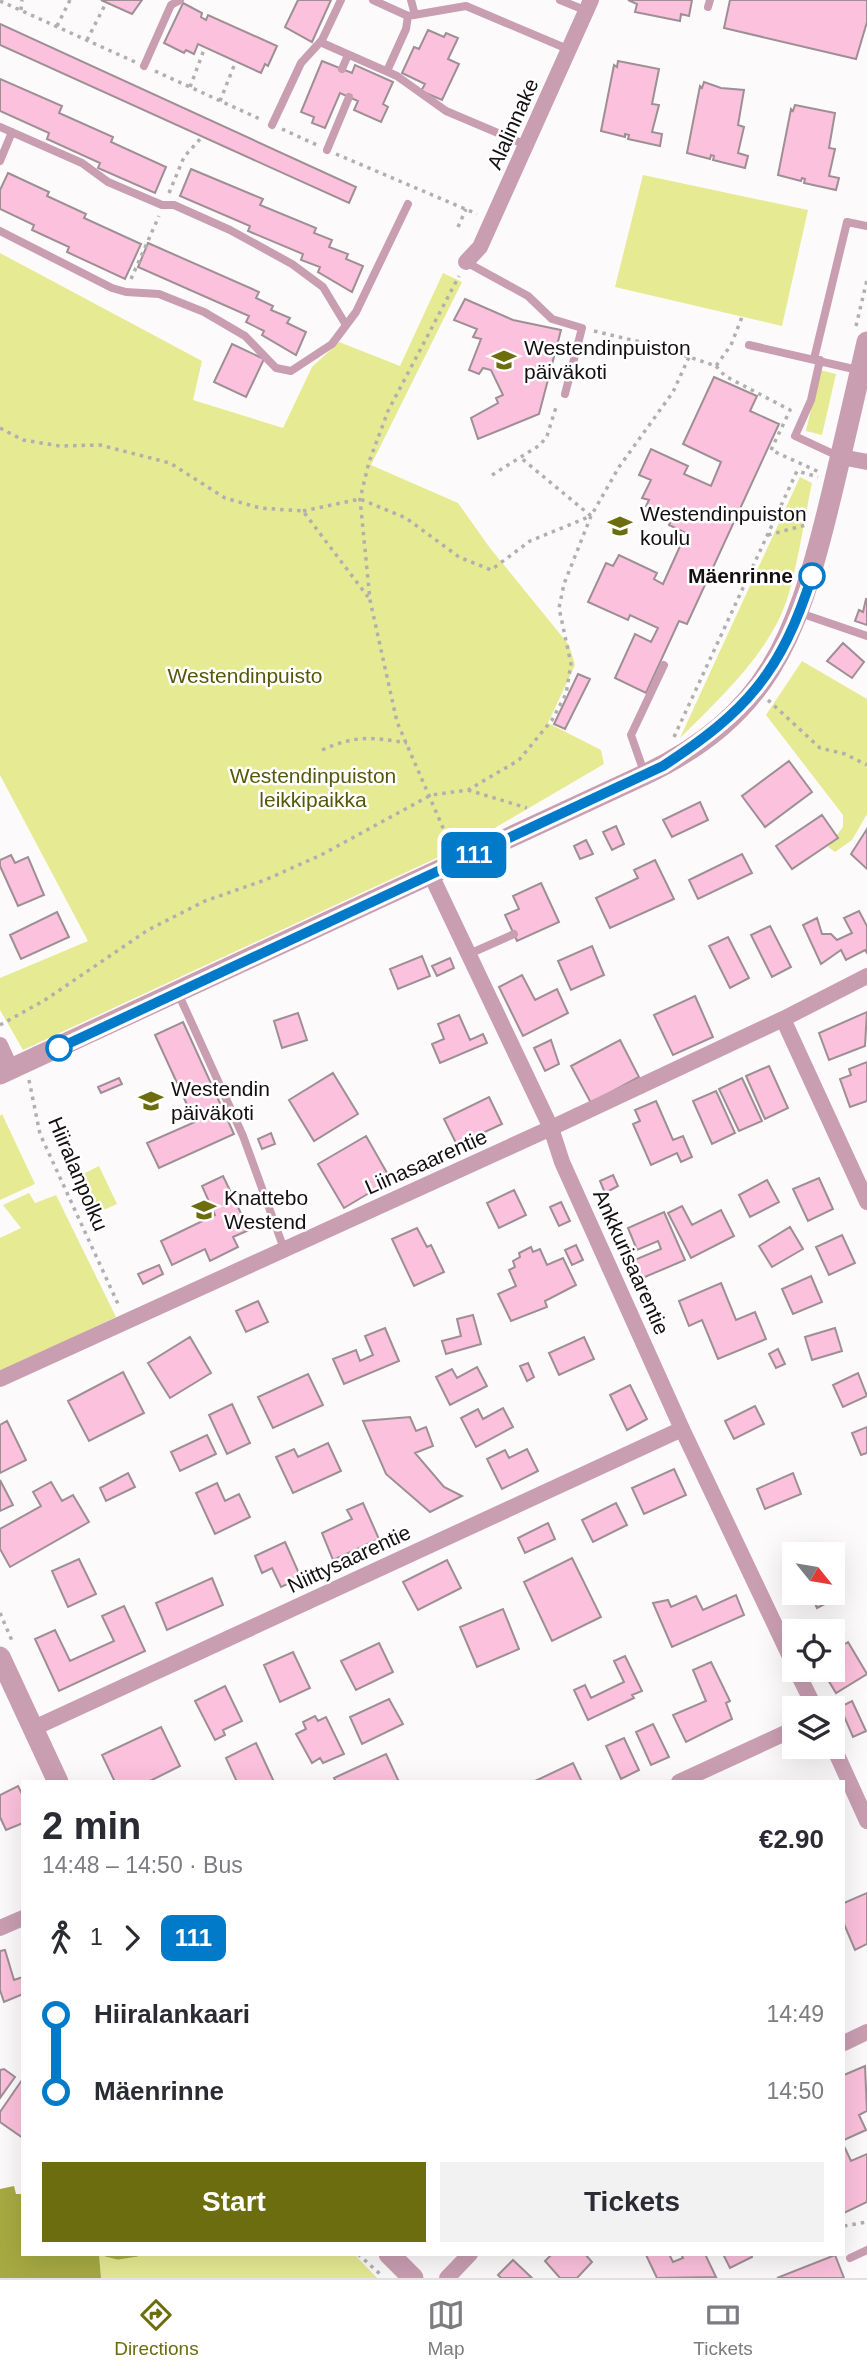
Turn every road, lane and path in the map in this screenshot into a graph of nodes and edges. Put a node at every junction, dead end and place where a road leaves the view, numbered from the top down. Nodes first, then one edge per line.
1 (22, 0) edge
2 (70, 0) edge
3 (180, 0) edge
4 (341, 0) edge
5 (373, 0) edge
6 (411, 0) edge
7 (560, 0) edge
8 (0, 1) edge
9 (106, 2) dead end
10 (465, 3) edge
11 (589, 6) edge
12 (21, 10) junction
13 (411, 15) junction
14 (57, 26) junction
15 (87, 40) junction
16 (320, 42) junction
17 (205, 47) dead end
18 (570, 50) junction
19 (348, 55) junction
20 (236, 61) dead end
21 (144, 66) junction
22 (342, 69) dead end
23 (387, 71) junction
24 (190, 87) junction
25 (349, 97) dead end
26 (220, 101) junction
27 (272, 125) junction
28 (0, 127) edge
29 (12, 132) junction
30 (201, 138) dead end
31 (526, 145) junction
32 (327, 150) junction
33 (0, 161) edge
34 (172, 187) dead end
35 (408, 204) dead end
36 (466, 209) junction
37 (480, 215) dead end
38 (155, 224) dead end
39 (867, 226) edge
40 (458, 227) dead end
41 (0, 231) edge
42 (466, 262) junction
43 (128, 287) dead end
44 (742, 317) dead end
45 (346, 325) junction
46 (582, 328) junction
47 (867, 342) edge
48 (749, 345) dead end
49 (690, 356) junction
50 (817, 360) junction
51 (716, 366) junction
52 (861, 370) junction
53 (565, 394) joint
54 (0, 428) edge
55 (841, 457) junction
56 (522, 458) junction
57 (867, 463) edge
58 (492, 475) dead end
59 (359, 499) junction
60 (303, 511) junction
61 (591, 516) junction
62 (811, 517) dead end
63 (768, 535) junction
64 (370, 600) junction
65 (800, 613) junction
66 (867, 636) edge
67 (664, 665) dead end
68 (767, 698) dead end
69 (407, 743) junction
70 (671, 744) dead end
71 (322, 750) dead end
72 (867, 765) edge
73 (644, 775) junction
74 (468, 790) junction
75 (431, 794) junction
76 (536, 804) dead end
77 (457, 863) junction
78 (431, 875) junction
79 (514, 934) dead end
80 (469, 954) junction
81 (867, 976) edge
82 (178, 993) junction
83 (783, 1019) junction
84 (0, 1025) edge
85 (0, 1045) edge
86 (11, 1068) edge
87 (551, 1128) junction
88 (867, 1202) edge
89 (284, 1248) junction
90 (126, 1323) junction
91 (0, 1380) edge
92 (682, 1429) junction
93 (782, 1640) edge
94 (0, 1657) edge
95 (34, 1728) junction
96 (782, 1735) edge
97 (839, 1759) edge
98 (57, 1780) edge
99 (683, 1780) edge
100 (867, 1821) edge
101 (21, 1919) edge
102 (0, 1928) edge
103 (867, 2032) edge
104 (845, 2043) edge
105 (867, 2222) edge
106 (845, 2226) edge
107 (867, 2250) edge
108 (360, 2256) edge
109 (391, 2256) edge
110 (468, 2256) edge
111 (850, 2258) dead end
112 (384, 2278) edge
113 (412, 2278) edge
114 (447, 2278) edge

1 - 12 path
2 - 14 path
3 - 21 lane
4 - 16 lane
5 - 13 lane
6 - 13 lane
7 - 11 lane
8 - 12 path
9 - 15 path
10 - 13 lane
10 - 18 lane
11 - 18 street, Alalinnake
12 - 14 path
13 - 23 lane
14 - 15 path
15 - 21 path
16 - 19 lane
16 - 27 lane
17 - 24 path
18 - 31 street, Alalinnake
19 - 22 lane
19 - 23 lane
20 - 26 path
21 - 24 path
23 - 31 lane
24 - 26 path
25 - 32 lane
26 - 27 path
27 - 32 path
28 - 29 lane
29 - 33 lane
29 - 45 lane
30 - 34 path
31 - 42 street, Alalinnake
32 - 36 path
35 - 45 lane
36 - 37 path
36 - 40 path
38 - 43 path
39 - 50 lane
41 - 45 lane
42 - 46 lane
42 - 59 path
44 - 51 path
46 - 49 path
46 - 53 lane
47 - 52 street
48 - 50 lane
49 - 51 path
49 - 61 path
50 - 52 lane
50 - 55 lane
51 - 63 path
52 - 55 street
53 - 56 path
54 - 60 path
55 - 57 street
55 - 65 street
56 - 58 path
56 - 61 path
59 - 60 path
59 - 61 path
59 - 64 path
60 - 64 path
61 - 74 path
62 - 63 path
63 - 70 path
64 - 69 path
65 - 66 lane
65 - 73 street
67 - 73 lane
68 - 72 path
69 - 71 path
69 - 75 path
73 - 77 street
74 - 75 path
74 - 76 path
75 - 77 path
75 - 84 path
77 - 78 street
78 - 80 street, Ankkurisaarentie
78 - 82 street
79 - 80 lane
80 - 87 street, Ankkurisaarentie
81 - 83 street, Liinasaarentie
82 - 86 street
82 - 89 lane
83 - 87 street, Liinasaarentie
83 - 88 street
85 - 86 street
86 - 90 path, Hiiralanpolku
87 - 89 street, Liinasaarentie
87 - 92 street, Ankkurisaarentie
89 - 90 street, Liinasaarentie
90 - 91 street, Liinasaarentie
92 - 93 street, Ankkurisaarentie
92 - 95 street, Niittysaarentie
94 - 95 street
95 - 98 street
96 - 99 street
97 - 100 street
101 - 102 street
103 - 104 street
105 - 106 path
107 - 111 lane
108 - 112 path
109 - 113 street
110 - 114 street

